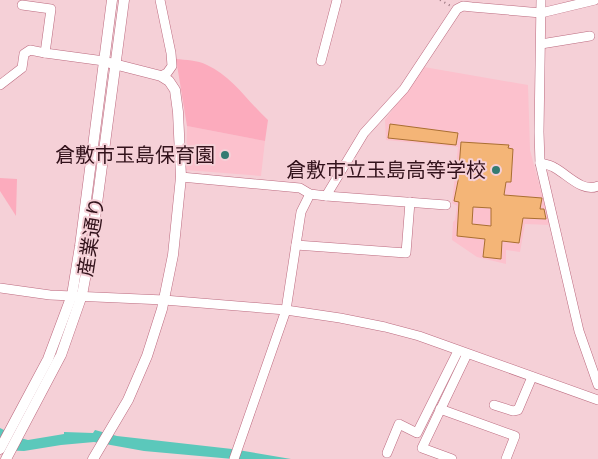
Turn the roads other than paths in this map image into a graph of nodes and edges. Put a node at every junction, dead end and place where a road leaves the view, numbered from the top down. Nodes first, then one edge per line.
1 (112, 0) edge
2 (124, 0) edge
3 (160, 0) edge
4 (337, 0) edge
5 (541, 0) edge
6 (595, 0) edge
7 (472, 3) edge
8 (505, 4) edge
9 (22, 5) dead end
10 (541, 13) junction
11 (590, 36) dead end
12 (540, 44) junction
13 (45, 53) junction
14 (104, 61) junction
15 (321, 61) dead end
16 (116, 65) junction
17 (161, 76) junction
18 (0, 85) edge
19 (540, 163) junction
20 (181, 177) junction
21 (598, 186) edge
22 (310, 194) junction
23 (326, 196) junction
24 (410, 202) junction
25 (446, 205) dead end
26 (296, 245) junction
27 (0, 288) edge
28 (77, 295) junction
29 (164, 300) junction
30 (286, 310) junction
31 (458, 351) junction
32 (468, 354) junction
33 (532, 377) junction
34 (598, 385) edge
35 (598, 400) edge
36 (494, 405) dead end
37 (440, 409) junction
38 (417, 433) junction
39 (13, 435) junction
40 (427, 437) junction
41 (0, 449) edge
42 (387, 453) dead end
43 (8, 455) edge
44 (93, 459) edge
45 (234, 459) edge
46 (452, 459) edge
47 (506, 459) edge

1 - 14 street, 産業通り
2 - 16 street, 産業通り
3 - 17 street
4 - 15 street
5 - 10 street
6 - 10 street
7 - 8 street
7 - 23 street
8 - 10 street
9 - 13 street
10 - 12 street
11 - 12 street
12 - 19 street
13 - 14 street
13 - 18 street
14 - 16 street
14 - 28 street, 産業通り
16 - 17 street
16 - 28 street, 産業通り
17 - 20 street
19 - 21 street
19 - 34 street
20 - 22 street
20 - 29 street
22 - 23 street
22 - 26 street
23 - 24 street
24 - 25 street
24 - 26 street
26 - 30 street
27 - 28 street
28 - 29 street
28 - 39 street, 産業通り
29 - 30 street
29 - 44 street
30 - 31 street
30 - 45 street
31 - 32 street
31 - 38 street
32 - 33 street
32 - 37 street
33 - 35 street
33 - 36 street
37 - 40 street
37 - 47 street
38 - 40 street
38 - 42 street
39 - 41 street, 産業通り
39 - 43 street, 産業通り
40 - 46 street

